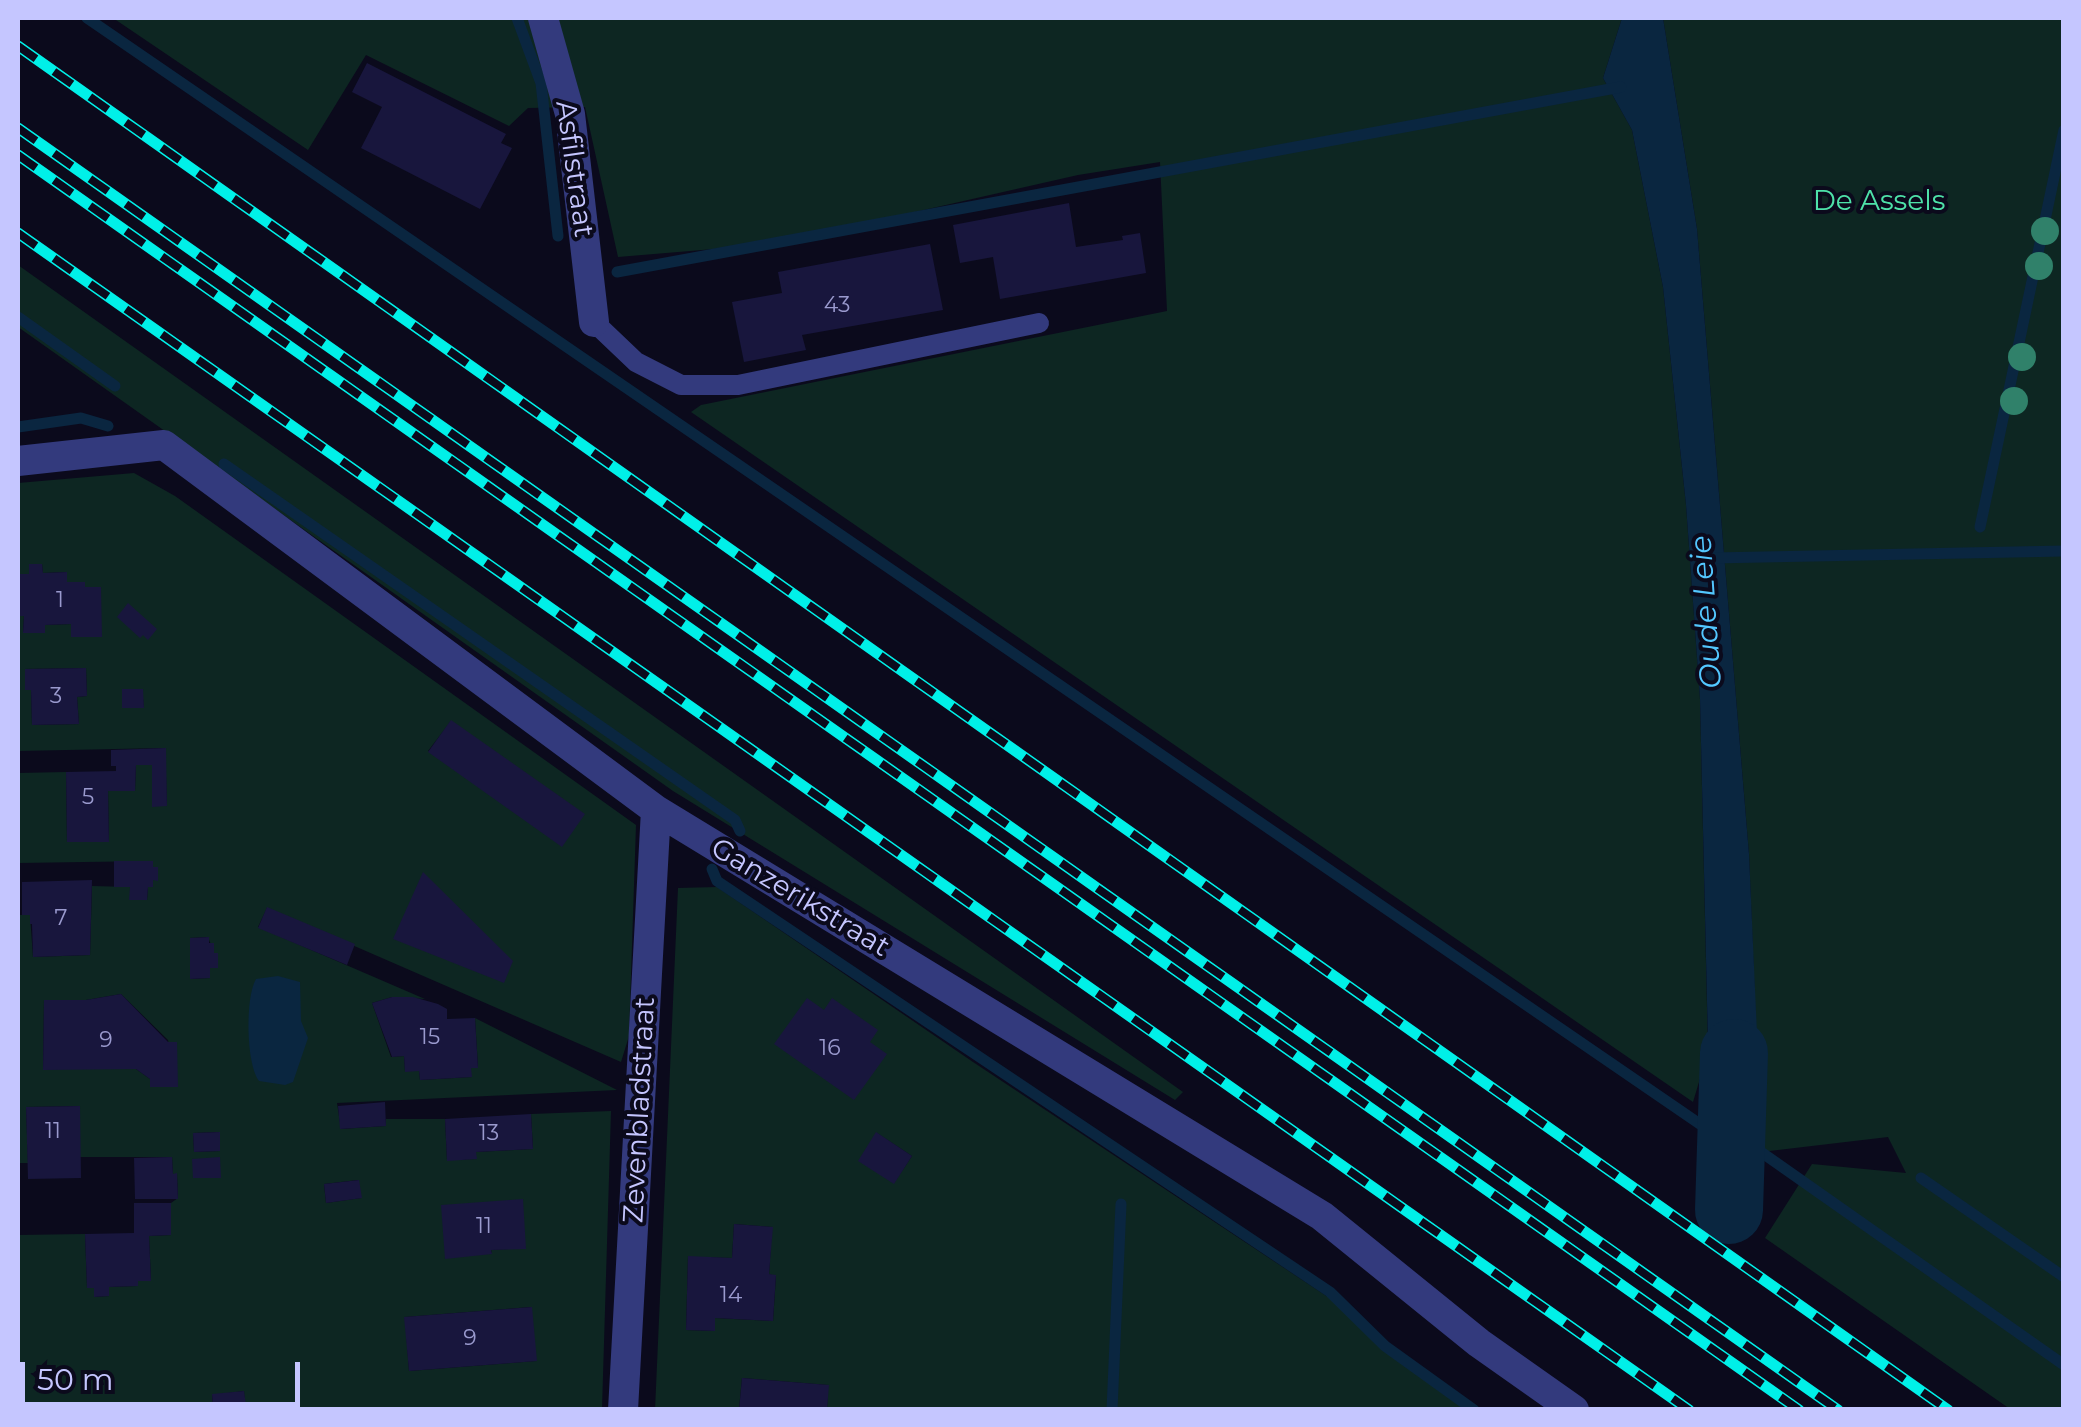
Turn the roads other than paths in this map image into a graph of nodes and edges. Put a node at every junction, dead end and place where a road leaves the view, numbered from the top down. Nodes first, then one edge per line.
1 (543, 18) edge
2 (594, 322) joint
3 (1039, 323) dead end
4 (18, 461) edge
5 (656, 810) junction
6 (623, 1410) edge
7 (1574, 1410) edge

1 - 2 street, Asfilstraat
2 - 3 lane
4 - 5 street, Ganzerikstraat
5 - 6 street, Zevenbladstraat
5 - 7 street, Ganzerikstraat

